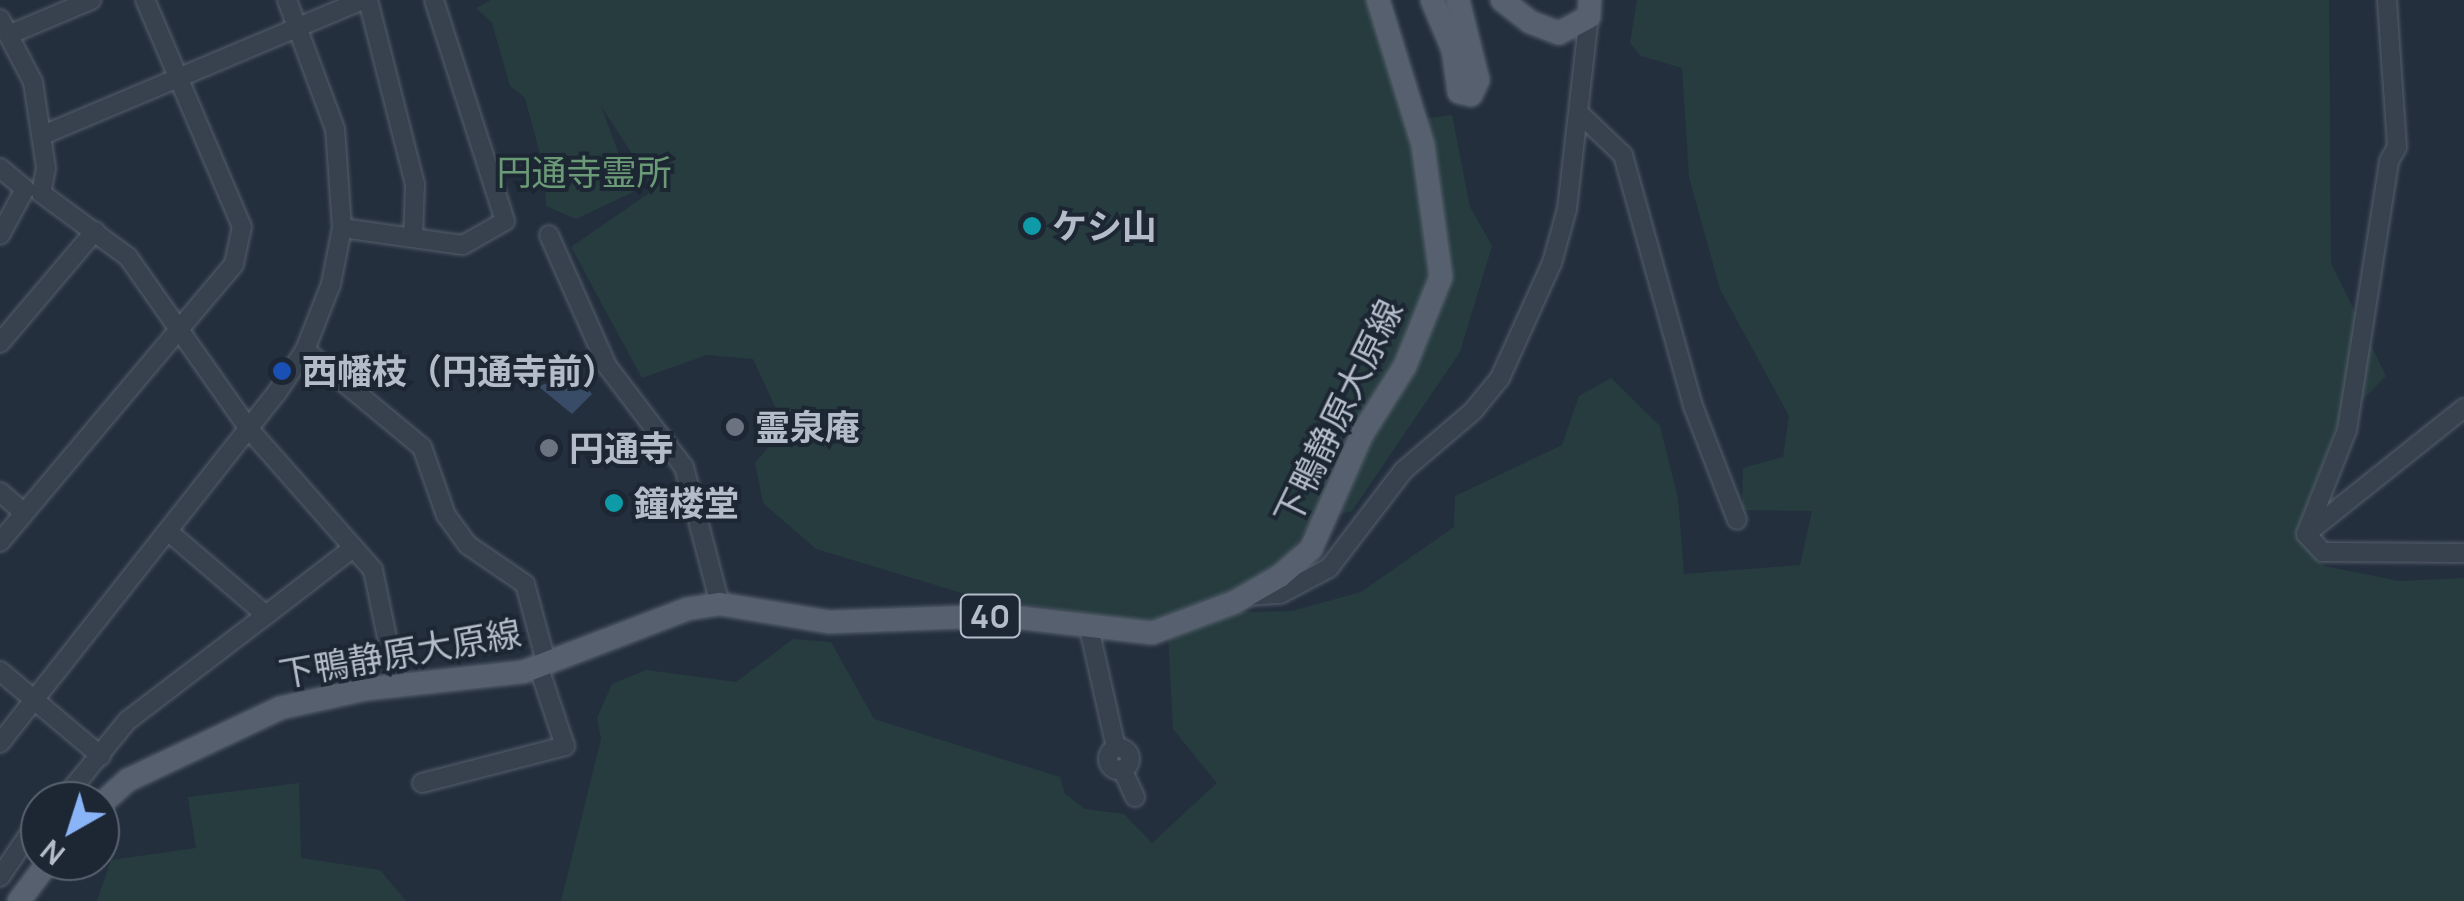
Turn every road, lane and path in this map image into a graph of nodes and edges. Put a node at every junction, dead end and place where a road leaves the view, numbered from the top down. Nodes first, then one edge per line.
1 (91, 0) edge
2 (145, 0) edge
3 (287, 0) edge
4 (365, 0) edge
5 (434, 0) edge
6 (1378, 0) edge
7 (1432, 0) edge
8 (1458, 0) edge
9 (1502, 0) edge
10 (2387, 0) edge
11 (1590, 8) edge
12 (0, 19) edge
13 (298, 27) junction
14 (14, 33) junction
15 (180, 78) junction
16 (1581, 115) junction
17 (43, 135) junction
18 (0, 168) edge
19 (33, 191) junction
20 (342, 228) junction
21 (94, 231) junction
22 (0, 235) edge
23 (549, 235) dead end
24 (413, 238) junction
25 (177, 333) junction
26 (0, 344) edge
27 (305, 350) junction
28 (2464, 408) edge
29 (248, 428) junction
30 (0, 492) edge
31 (24, 513) junction
32 (1737, 520) dead end
33 (170, 533) junction
34 (2306, 534) junction
35 (0, 542) edge
36 (353, 548) junction
37 (2464, 553) edge
38 (1245, 597) junction
39 (720, 604) junction
40 (266, 615) junction
41 (1090, 628) junction
42 (542, 664) junction
43 (0, 671) edge
44 (397, 686) junction
45 (34, 700) junction
46 (0, 743) edge
47 (101, 756) junction
48 (79, 781) edge
49 (422, 783) dead end
50 (120, 787) edge
51 (1135, 797) dead end
52 (20, 848) edge
53 (0, 877) edge
54 (34, 881) edge
55 (19, 901) edge

1 - 14 street
2 - 15 street
3 - 13 street
4 - 13 street
4 - 24 street
5 - 24 street
6 - 38 main road, 下鴨静原大原線 / 40
7 - 8 main road
9 - 11 main road
10 - 34 street
11 - 16 street
12 - 14 street
13 - 15 street
13 - 20 street
14 - 17 street
15 - 17 street
15 - 25 street
16 - 32 street
16 - 38 street
17 - 19 street
18 - 19 street
19 - 21 street
19 - 22 street
20 - 24 street
20 - 27 street
21 - 25 street
21 - 26 street
23 - 39 street
25 - 29 street
25 - 31 street
27 - 29 street
27 - 42 street
28 - 34 street
29 - 33 street
29 - 36 street
30 - 31 street
31 - 35 street
33 - 40 street
33 - 45 street
34 - 37 street
36 - 40 street
36 - 44 street
38 - 41 main road, 下鴨静原大原線 / 40
39 - 41 main road, 下鴨静原大原線 / 40
39 - 42 main road, 下鴨静原大原線 / 40
40 - 47 street
41 - 51 street
42 - 44 main road, 下鴨静原大原線 / 40
42 - 49 street
43 - 45 street
44 - 50 main road, 下鴨静原大原線 / 40
45 - 46 street
45 - 47 street
47 - 48 street
52 - 53 street
54 - 55 main road

